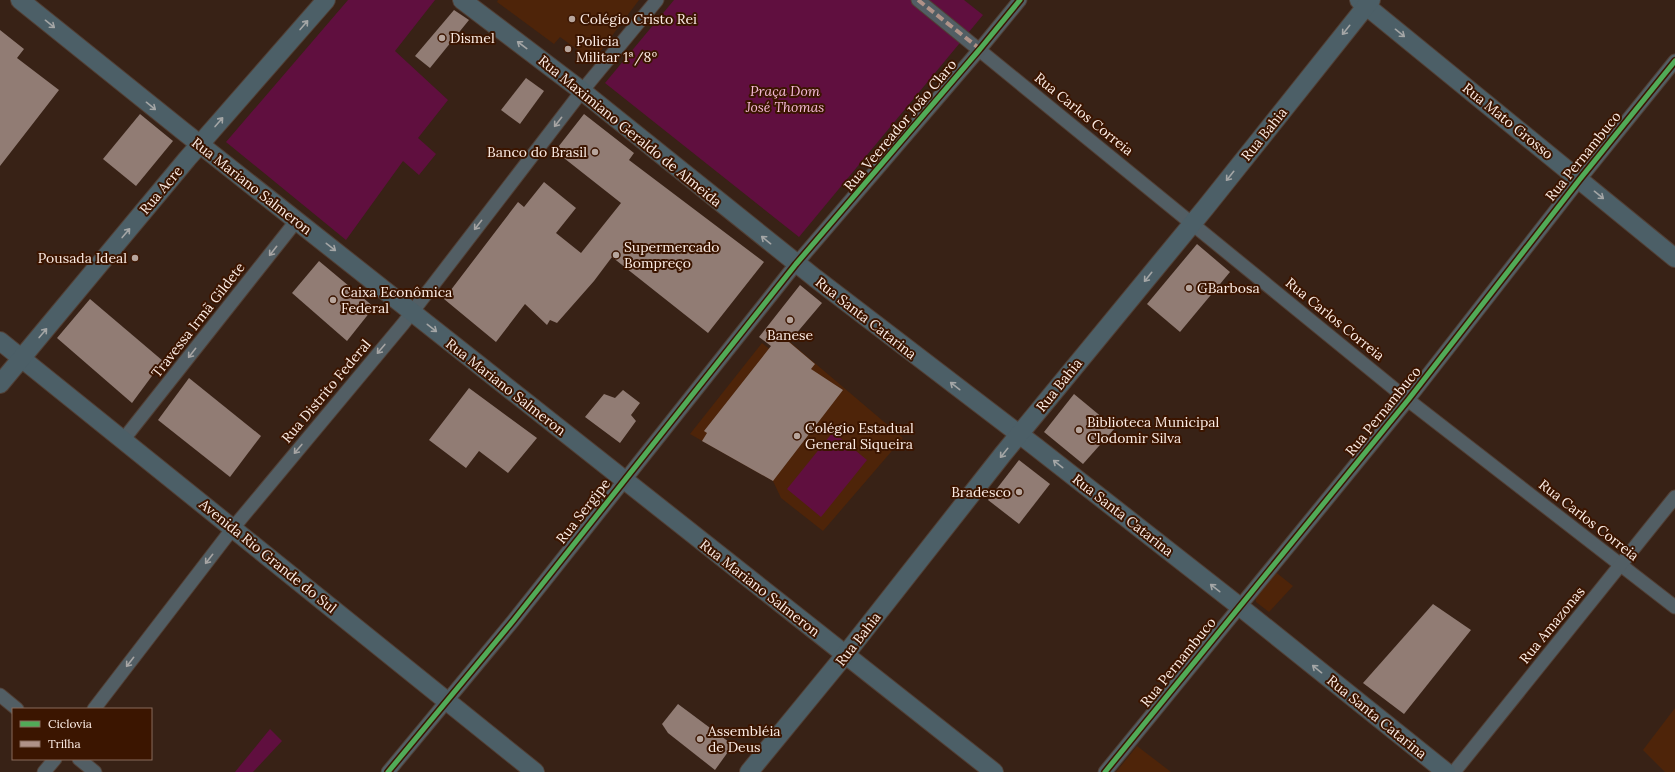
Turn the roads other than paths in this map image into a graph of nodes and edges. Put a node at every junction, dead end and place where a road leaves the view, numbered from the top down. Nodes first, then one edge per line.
1 (20, 0) edge
2 (326, 0) edge
3 (462, 0) edge
4 (656, 0) edge
5 (918, 0) edge
6 (1020, 0) edge
7 (1365, 2) edge
8 (980, 49) junction
9 (1675, 61) edge
10 (582, 91) junction
11 (200, 144) junction
12 (1580, 179) junction
13 (297, 220) junction
14 (1193, 223) junction
15 (1675, 258) edge
16 (796, 264) junction
17 (412, 312) junction
18 (0, 341) edge
19 (22, 357) junction
20 (0, 384) edge
21 (1408, 400) junction
22 (1020, 434) junction
23 (123, 440) junction
24 (624, 480) junction
25 (1675, 497) edge
26 (233, 528) junction
27 (1621, 564) junction
28 (1239, 606) junction
29 (1675, 607) edge
30 (846, 655) junction
31 (0, 695) edge
32 (447, 700) junction
33 (16, 708) edge
34 (95, 708) edge
35 (54, 760) edge
36 (80, 760) edge
37 (44, 772) edge
38 (96, 772) edge
39 (388, 772) edge
40 (535, 772) edge
41 (749, 772) edge
42 (994, 772) edge
43 (1105, 772) edge
44 (1446, 772) edge
45 (1454, 772) edge

1 -> 11 main road, Rua Mariano Salmeron
11 -> 2 main road, Rua Acre
10 -> 3 main road, Rua Maximiano Geraldo de Almeida
4 - 10 street, Rua Distrito Federal
5 - 8 street, Rua Carlos Correia
6 - 8 street, Rua Veereador João Claro
7 -> 12 main road, Rua Mato Grosso
7 -> 14 main road, Rua Bahia
8 - 14 street, Rua Carlos Correia
8 - 16 street, Rua Veereador João Claro
9 - 12 street, Rua Pernambuco
16 -> 10 main road, Rua Maximiano Geraldo de Almeida
10 -> 17 street, Rua Distrito Federal
11 - 13 main road, Rua Mariano Salmeron
19 -> 11 main road, Rua Acre
12 -> 15 main road, Rua Mato Grosso
12 - 21 street, Rua Pernambuco
13 -> 17 main road, Rua Mariano Salmeron
13 -> 23 street, Travessa Irmã Gildete
14 - 21 street, Rua Carlos Correia
14 -> 22 main road, Rua Bahia
22 -> 16 main road, Rua Santa Catarina
16 - 24 street, Rua Sergipe
17 -> 24 main road, Rua Mariano Salmeron
17 -> 26 street, Rua Distrito Federal
18 - 19 main road, Avenida Rio Grande do Sul
19 - 20 main road, Rua Acre
19 - 23 main road, Avenida Rio Grande do Sul
21 - 27 street, Rua Carlos Correia
21 - 28 street, Rua Pernambuco
28 -> 22 main road, Rua Santa Catarina
22 -> 30 main road, Rua Bahia
23 - 26 main road, Avenida Rio Grande do Sul
24 - 30 main road, Rua Mariano Salmeron
24 - 32 street, Rua Sergipe
25 - 27 street, Rua Amazonas
26 - 32 main road, Avenida Rio Grande do Sul
26 -> 34 street, Rua Distrito Federal
27 - 29 street, Rua Carlos Correia
27 - 45 street, Rua Amazonas
28 - 43 street, Rua Pernambuco
44 -> 28 main road, Rua Santa Catarina
30 - 41 main road, Rua Bahia
30 - 42 main road, Rua Mariano Salmeron
31 - 33 street
32 - 39 street, Rua Sergipe
32 - 40 main road, Avenida Rio Grande do Sul
35 - 37 street
36 - 38 street

